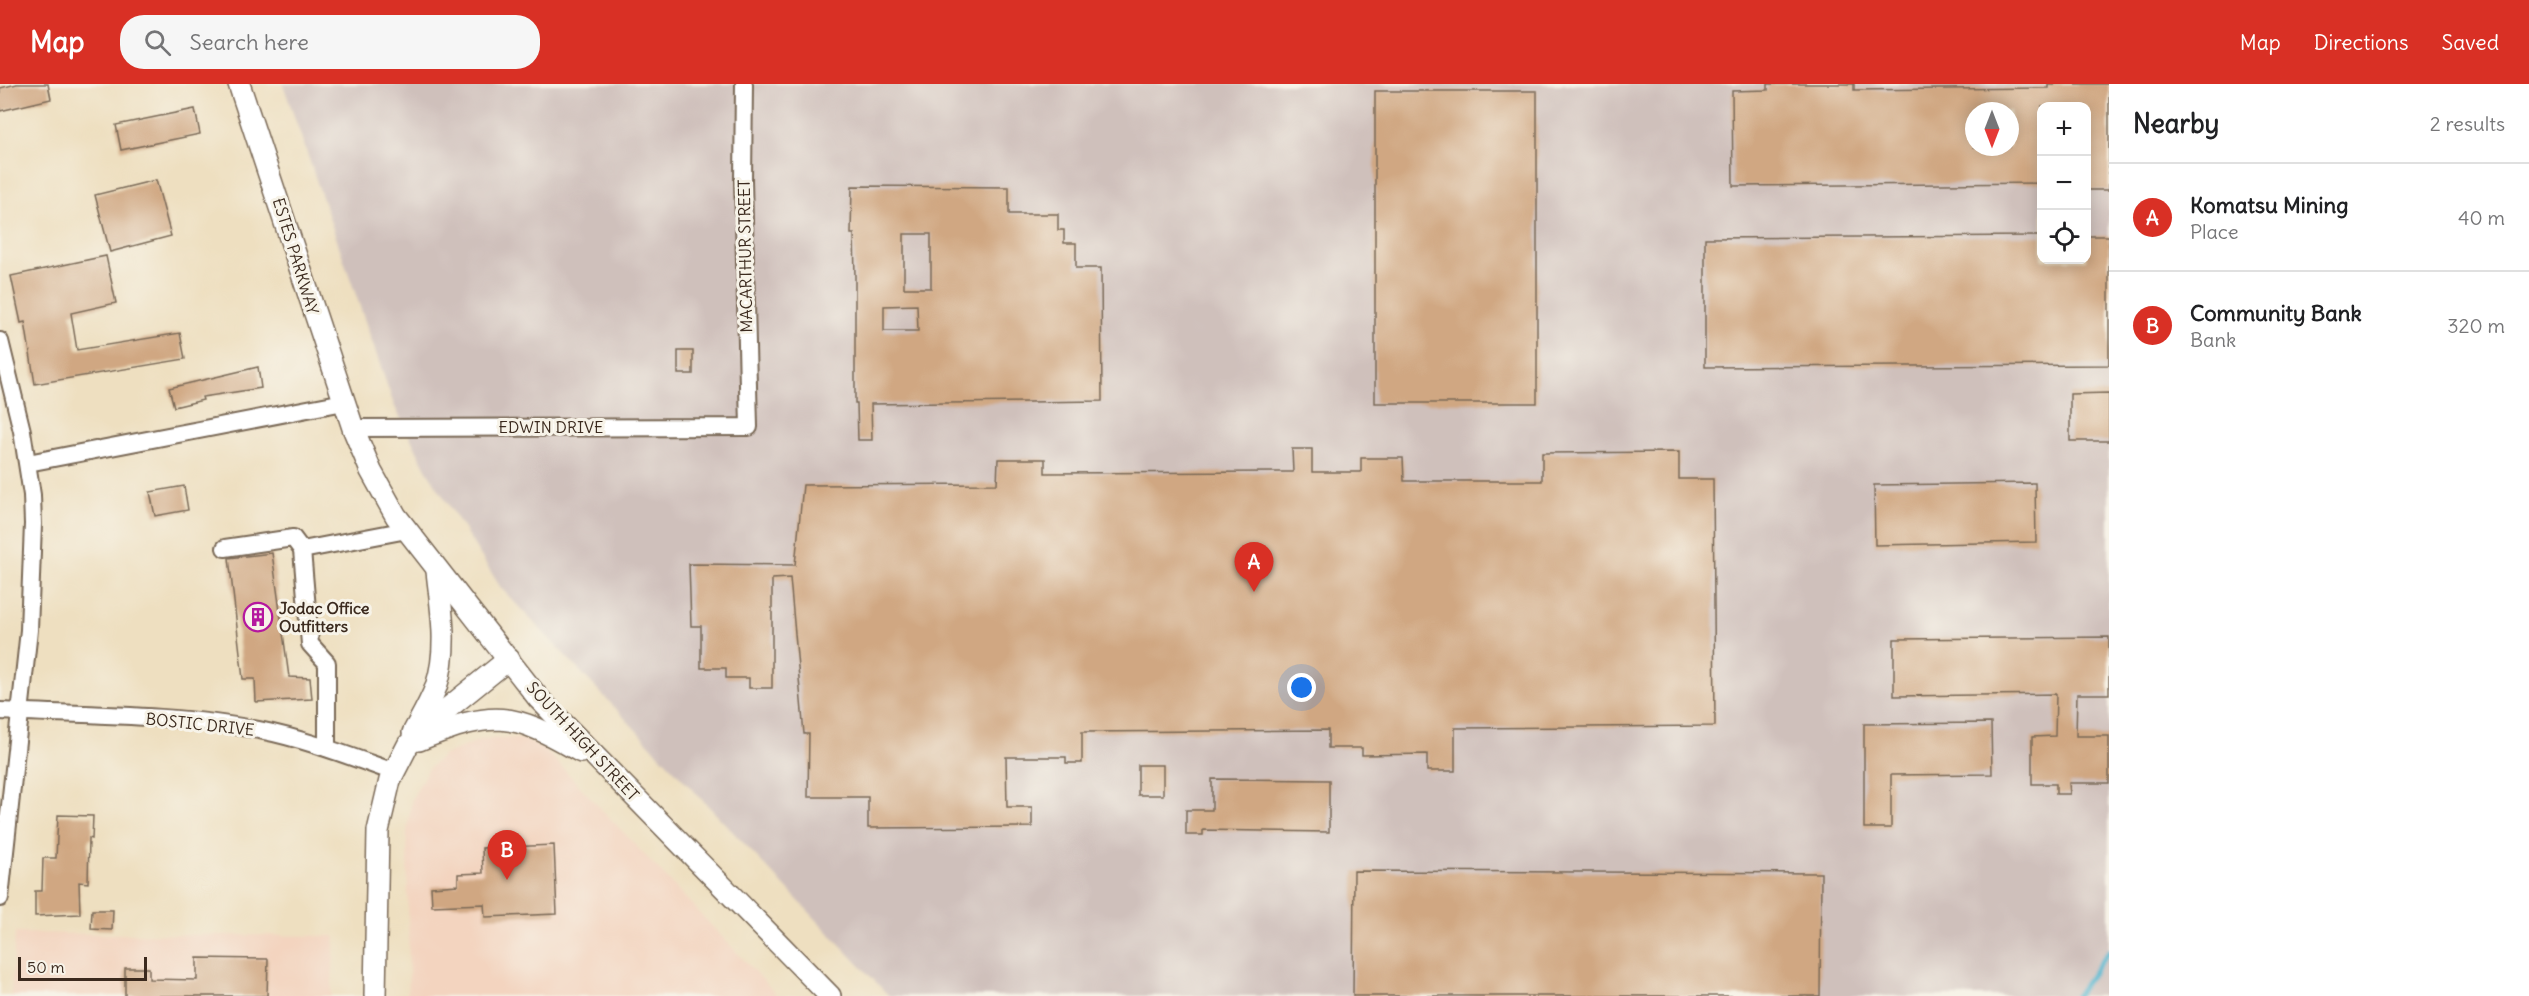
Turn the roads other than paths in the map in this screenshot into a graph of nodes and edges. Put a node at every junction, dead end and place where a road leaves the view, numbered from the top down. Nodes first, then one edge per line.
1 (239, 84) edge
2 (744, 84) edge
3 (0, 341) edge
4 (344, 402) junction
5 (749, 427) joint
6 (353, 428) junction
7 (28, 463) junction
8 (407, 531) junction
9 (225, 548) dead end
10 (303, 550) junction
11 (437, 571) junction
12 (509, 659) junction
13 (0, 711) edge
14 (20, 712) junction
15 (408, 745) junction
16 (327, 748) junction
17 (606, 767) junction
18 (394, 772) junction
19 (0, 898) edge
20 (375, 996) edge
21 (830, 996) edge

1 - 4 main road, ESTES PARKWAY
2 - 5 street, MACARTHUR STREET
3 - 7 street
4 - 6 main road, ESTES PARKWAY
4 - 7 street
5 - 6 street, EDWIN DRIVE
6 - 8 main road, SOUTH HIGH STREET
7 - 14 street
8 - 10 street
8 - 11 main road, SOUTH HIGH STREET
9 - 10 street
10 - 16 street
11 - 12 main road, SOUTH HIGH STREET
11 - 15 main road
12 - 15 main road
12 - 17 main road, SOUTH HIGH STREET
13 - 14 street, BOSTIC DRIVE
14 - 16 street, BOSTIC DRIVE
14 - 19 street
15 - 17 main road
15 - 18 main road
16 - 18 street, BOSTIC DRIVE
17 - 21 main road, SOUTH HIGH STREET
18 - 20 main road

